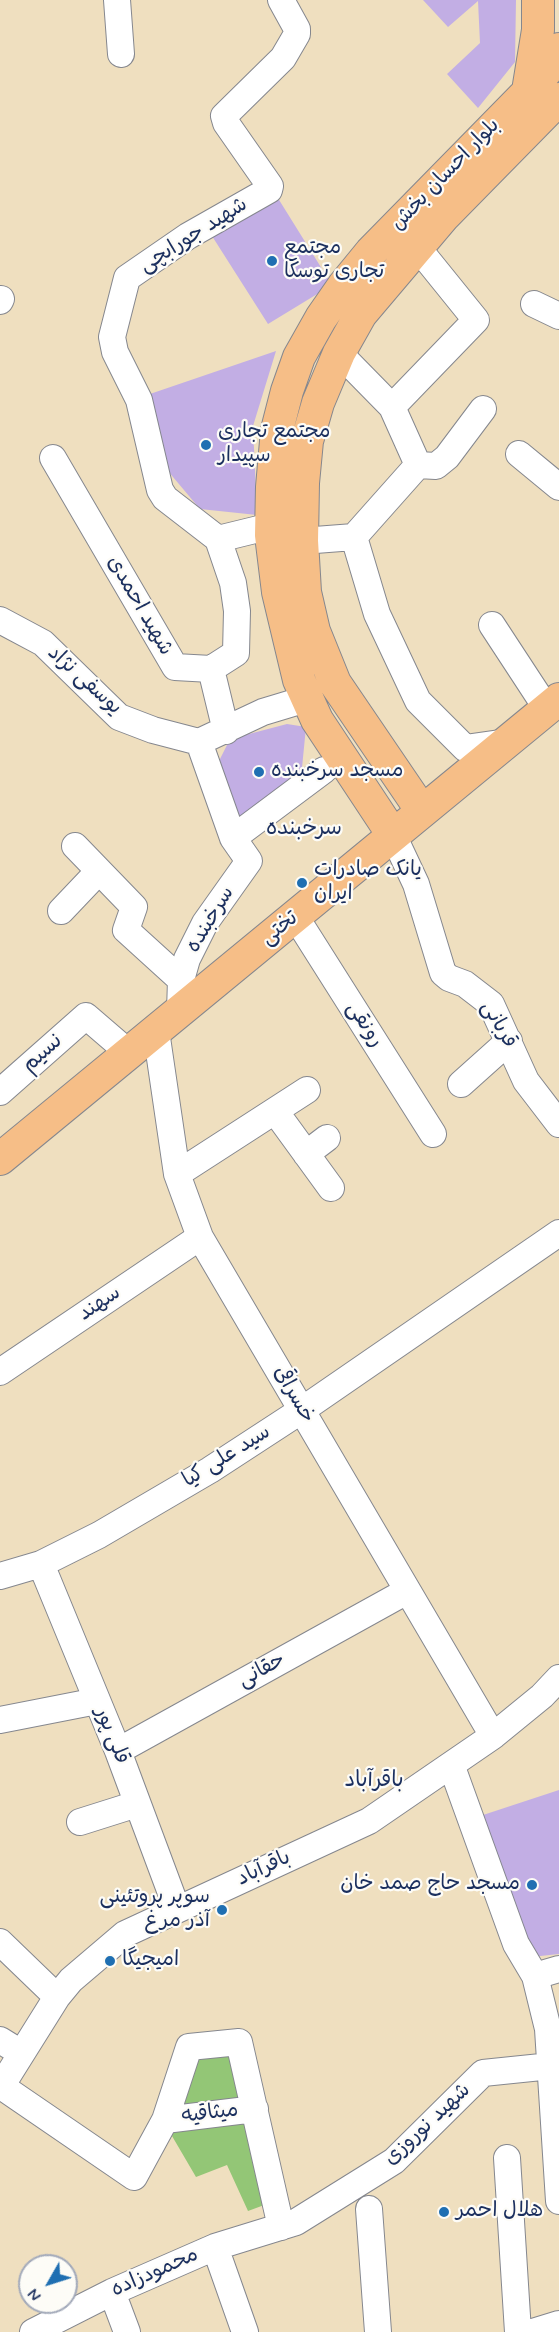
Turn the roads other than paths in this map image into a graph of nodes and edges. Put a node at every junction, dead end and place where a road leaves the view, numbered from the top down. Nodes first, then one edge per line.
1 (117, 0) edge
2 (281, 0) edge
3 (538, 0) edge
4 (559, 49) edge
5 (121, 54) dead end
6 (528, 92) junction
7 (559, 99) edge
8 (417, 247) junction
9 (534, 304) dead end
10 (559, 316) edge
11 (339, 352) junction
12 (392, 407) junction
13 (483, 409) dead end
14 (519, 454) dead end
15 (53, 458) dead end
16 (418, 465) junction
17 (559, 487) edge
18 (271, 526) junction
19 (354, 537) junction
20 (218, 539) junction
21 (302, 541) junction
22 (0, 620) edge
23 (492, 625) dead end
24 (211, 669) junction
25 (306, 699) junction
26 (553, 704) edge
27 (226, 731) junction
28 (199, 742) junction
29 (507, 742) junction
30 (385, 758) junction
31 (324, 770) dead end
32 (357, 782) junction
33 (423, 811) junction
34 (393, 835) junction
35 (233, 838) junction
36 (75, 846) dead end
37 (99, 871) junction
38 (61, 911) dead end
39 (295, 916) junction
40 (181, 980) junction
41 (180, 1011) junction
42 (156, 1031) junction
43 (509, 1041) junction
44 (129, 1053) junction
45 (461, 1084) dead end
46 (307, 1090) dead end
47 (0, 1092) edge
48 (275, 1111) junction
49 (559, 1124) edge
50 (433, 1134) dead end
51 (327, 1138) dead end
52 (306, 1154) junction
53 (0, 1159) edge
54 (177, 1174) junction
55 (331, 1188) dead end
56 (559, 1233) edge
57 (200, 1237) junction
58 (0, 1372) edge
59 (302, 1410) junction
60 (40, 1564) junction
61 (0, 1576) edge
62 (407, 1591) junction
63 (559, 1678) edge
64 (97, 1701) junction
65 (0, 1720) edge
66 (493, 1736) junction
67 (118, 1751) junction
68 (452, 1767) junction
69 (137, 1804) junction
70 (80, 1822) dead end
71 (177, 1909) junction
72 (0, 1942) edge
73 (547, 1973) edge
74 (57, 1997) junction
75 (10, 2047) edge
76 (551, 2066) junction
77 (1, 2087) edge
78 (255, 2109) junction
79 (165, 2120) junction
80 (507, 2158) dead end
81 (559, 2201) edge
82 (369, 2208) dead end
83 (281, 2227) junction
84 (215, 2247) junction
85 (112, 2292) junction
86 (559, 2324) edge
87 (33, 2332) edge
88 (127, 2332) edge
89 (245, 2332) edge
90 (378, 2332) edge
91 (518, 2332) edge
92 (533, 2332) edge

1 - 5 street
2 - 20 street, شهید جورابچی
3 - 6 main road
4 - 6 main road, بلوار احسان بخش
6 - 18 main road, بلوار احسان بخش
7 - 8 main road, بلوار احسان بخش
8 - 11 main road, بلوار احسان بخش
8 - 12 street
9 - 10 street
11 - 12 street
11 - 21 main road, بلوار احسان بخش
12 - 16 street
13 - 16 street
14 - 17 street
15 - 24 street, شهید احمدی
16 - 19 street
18 - 20 street
18 - 25 main road, بلوار احسان بخش
19 - 21 street
19 - 29 street
20 - 24 street
21 - 30 main road, بلوار احسان بخش
22 - 28 street, یوسفی نژاد
23 - 26 street
24 - 27 street
25 - 27 street
25 - 32 main road, بلوار احسان بخش
26 - 29 main road, تختی
27 - 28 street
28 - 35 street, سرخبنده
29 - 33 main road, تختی
30 - 32 main road
30 - 33 main road, بلوار احسان بخش
31 - 35 street
32 - 34 main road, بلوار احسان بخش
33 - 34 main road, تختی
34 - 39 main road, تختی
34 - 43 street, قربانی
35 - 40 street, سرخبنده
36 - 37 street
37 - 38 street
37 - 40 street
39 - 41 main road, تختی
39 - 50 street, رونقی
40 - 41 street, سرخبنده
41 - 42 main road, تختی
42 - 44 main road, تختی
42 - 54 street, خسراقی
43 - 45 street
43 - 49 street, قربانی
44 - 47 street, نسیم
44 - 53 main road, تختی
46 - 48 street
48 - 52 street
48 - 54 street
51 - 52 street
52 - 55 street
54 - 57 street, خسراقی
56 - 59 street, سید علی کیا
57 - 58 street, سهند
57 - 59 street, خسراقی
59 - 60 street, سید علی کیا
59 - 62 street, خسراقی
60 - 61 street, سید علی کیا
60 - 64 street, قلی پور
62 - 66 street, خسراقی
62 - 67 street, حقانی
63 - 66 street, باقرآباد
64 - 65 street
64 - 67 street, قلی پور
66 - 68 street, باقرآباد
67 - 69 street, قلی پور
68 - 71 street, باقرآباد
68 - 73 street
69 - 70 street
69 - 71 street, قلی پور
71 - 74 street, باقرآباد
72 - 74 street
73 - 76 street
74 - 75 street, باقرآباد
75 - 77 street, باقرآباد
76 - 81 street
76 - 83 street, شهید نوروزی
77 - 79 street
78 - 79 street, میثاقیه
78 - 79 street
78 - 83 street
80 - 91 street
82 - 90 street
83 - 84 street, محمودزاده
84 - 85 street, محمودزاده
84 - 89 street
85 - 87 street, محمودزاده
85 - 88 street
86 - 92 street

